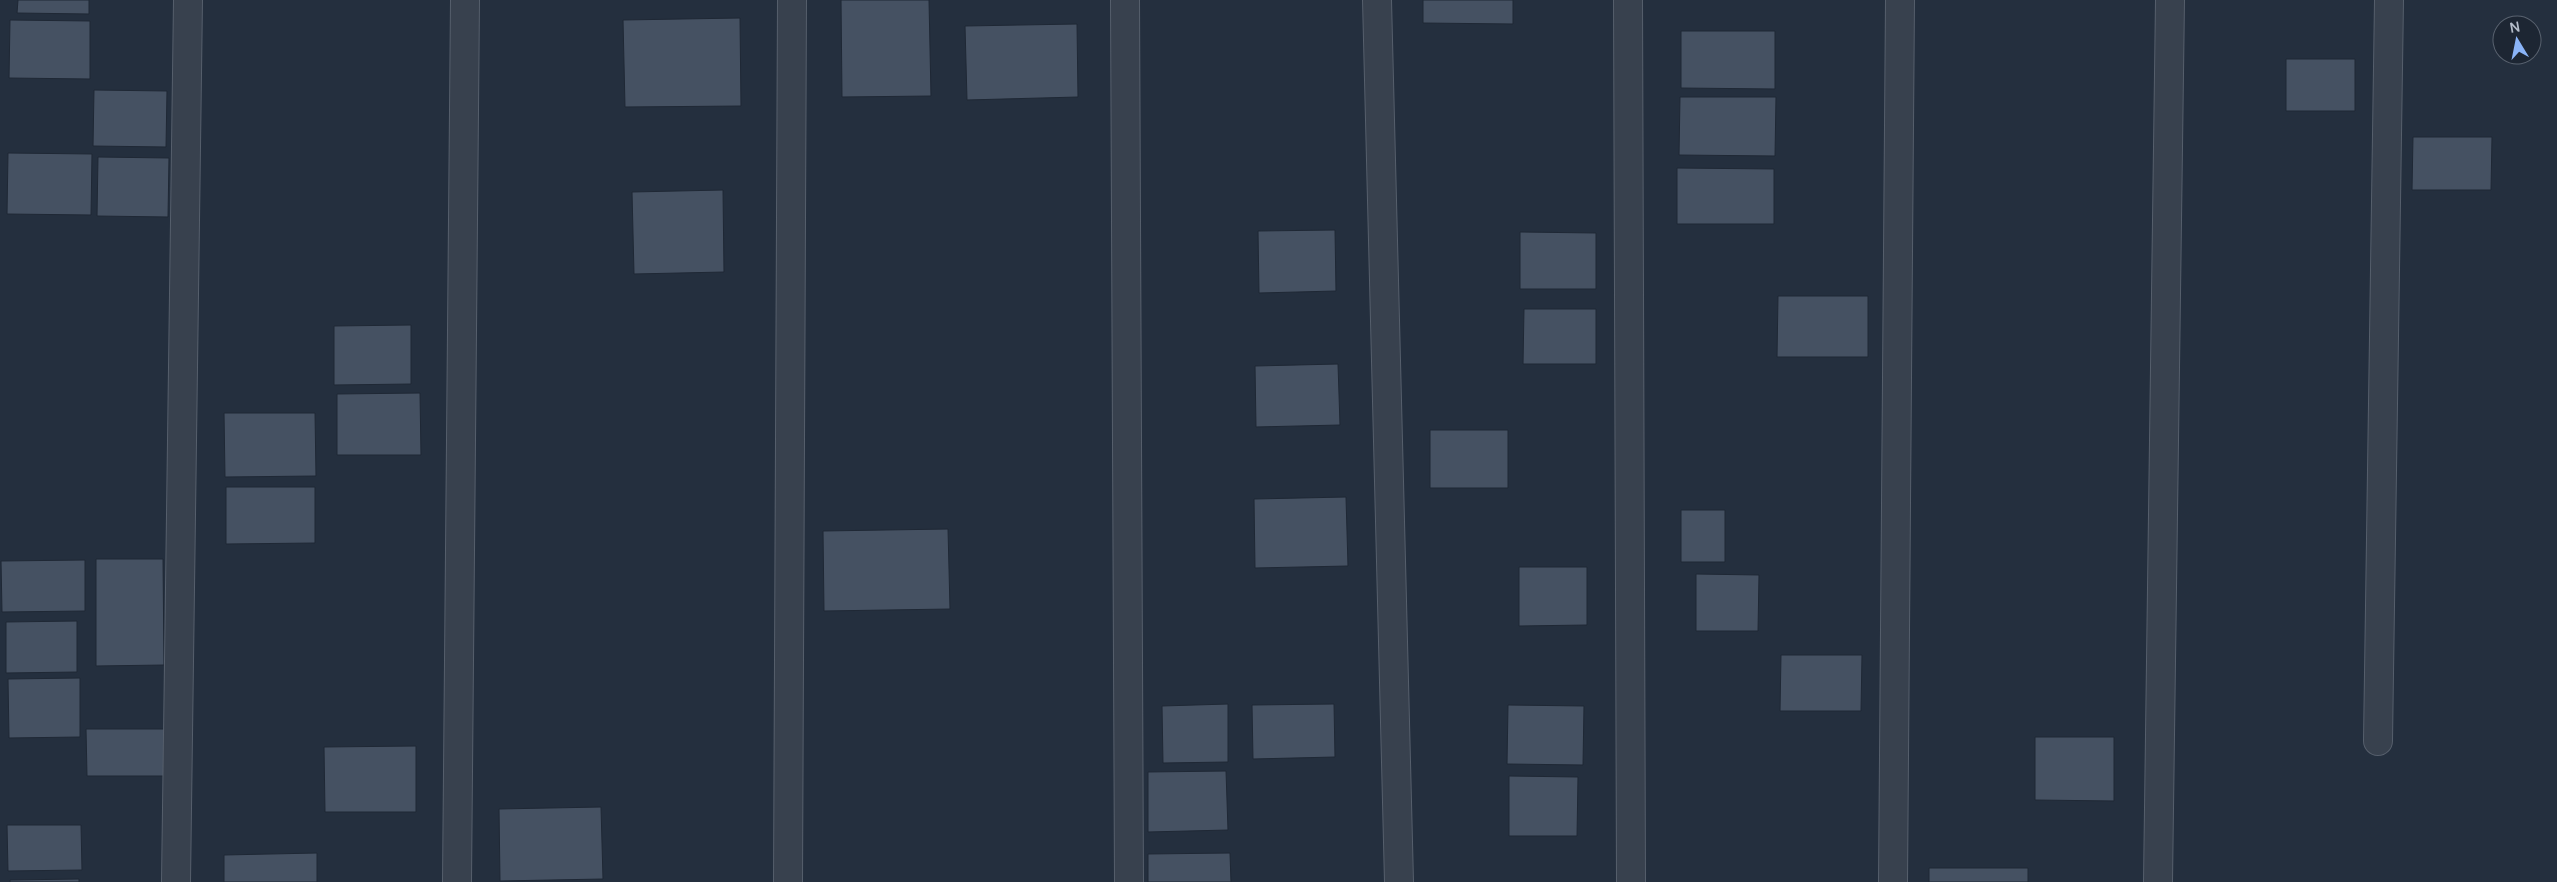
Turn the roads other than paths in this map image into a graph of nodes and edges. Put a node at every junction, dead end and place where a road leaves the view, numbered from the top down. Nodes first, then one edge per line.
1 (188, 0) edge
2 (464, 0) edge
3 (792, 0) edge
4 (1125, 0) edge
5 (1377, 0) edge
6 (1628, 0) edge
7 (1900, 0) edge
8 (2170, 0) edge
9 (2389, 0) edge
10 (2378, 740) dead end
11 (176, 882) edge
12 (457, 882) edge
13 (788, 882) edge
14 (1129, 882) edge
15 (1399, 882) edge
16 (1631, 882) edge
17 (1893, 882) edge
18 (2158, 882) edge

1 - 11 street
2 - 12 street
3 - 13 street
4 - 14 street
5 - 15 street
6 - 16 street
7 - 17 street
8 - 18 street
9 - 10 street

